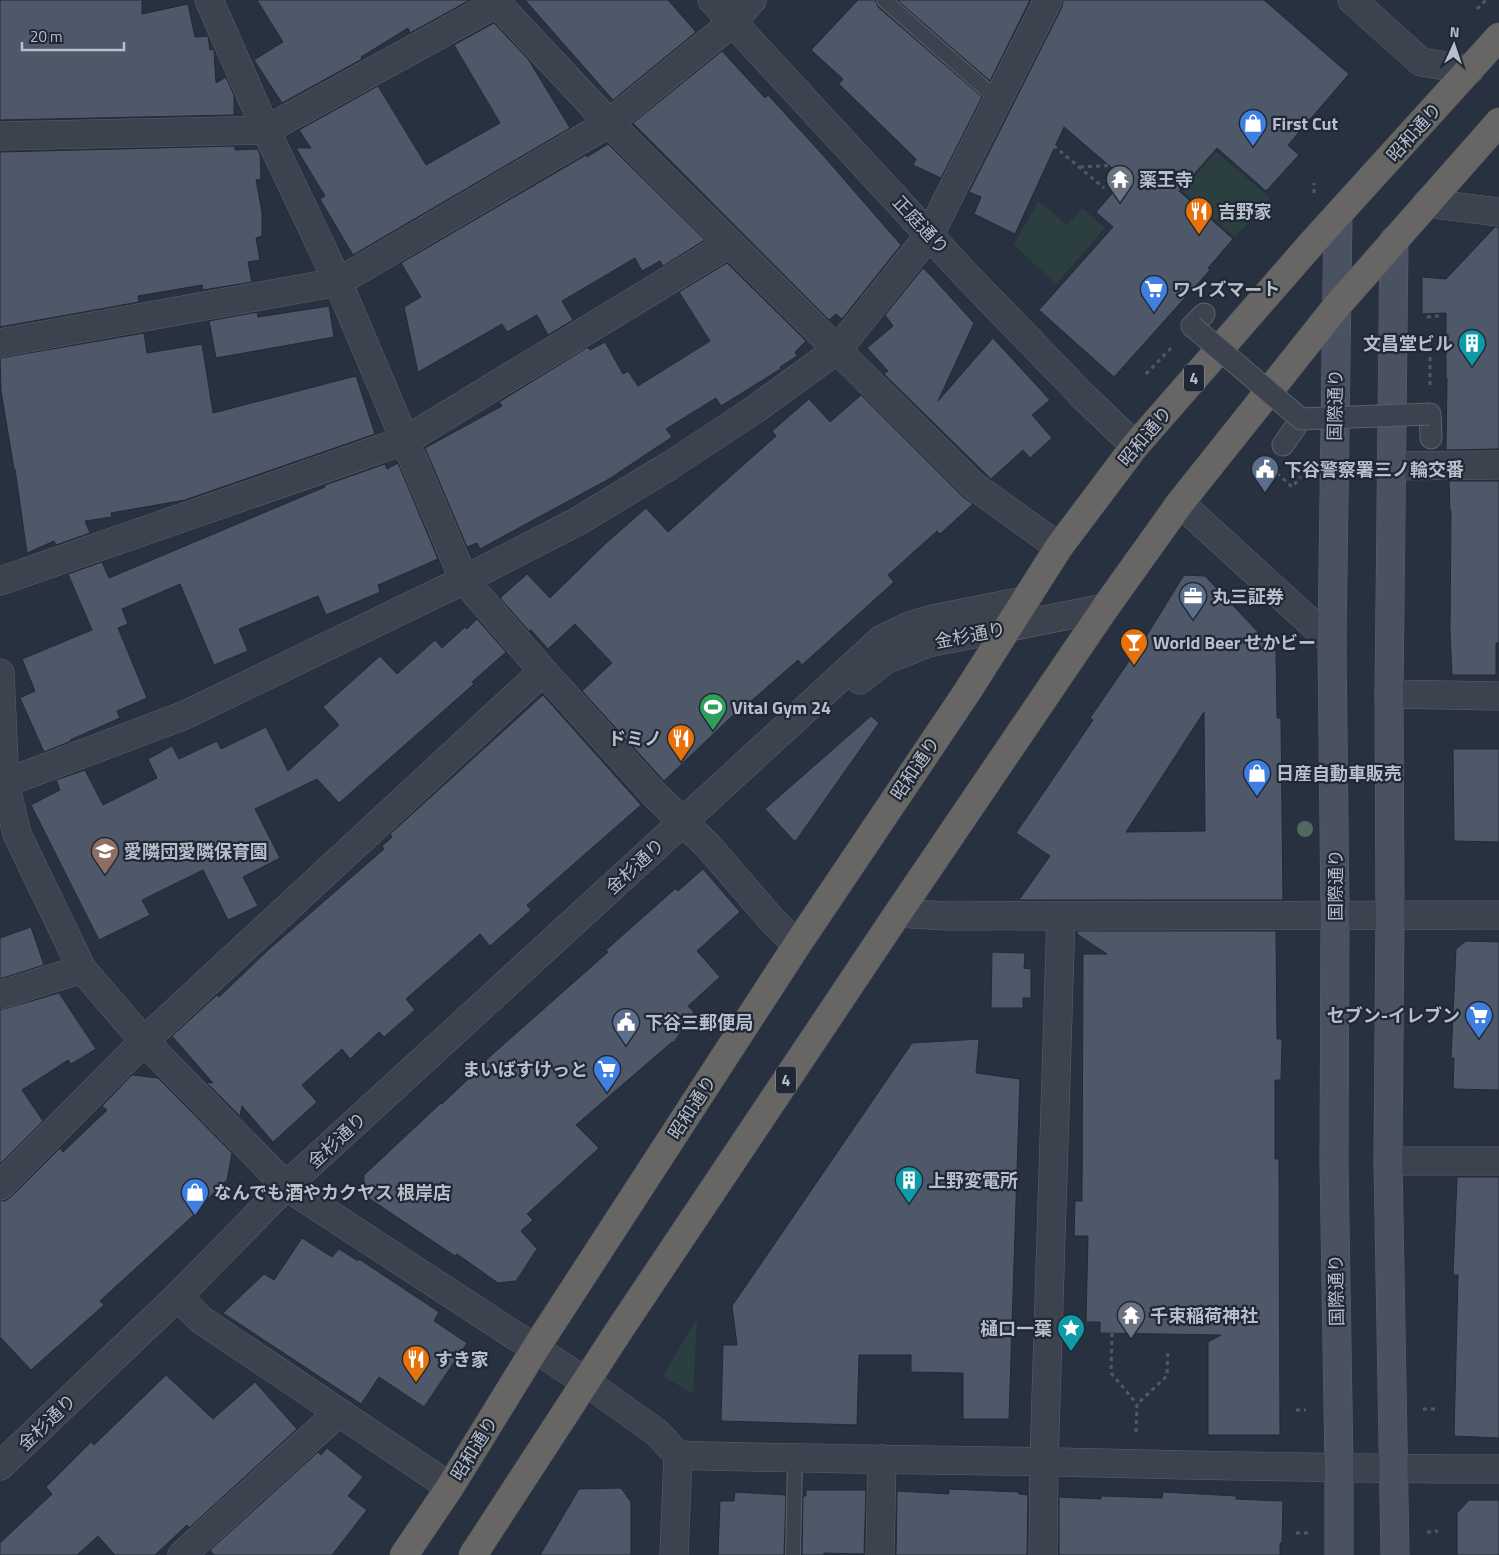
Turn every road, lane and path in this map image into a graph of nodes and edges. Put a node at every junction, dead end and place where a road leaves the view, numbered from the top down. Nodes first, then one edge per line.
1 (209, 0) edge
2 (712, 0) edge
3 (752, 0) edge
4 (884, 0) edge
5 (1048, 0) edge
6 (1352, 0) edge
7 (1486, 0) edge
8 (495, 2) edge
9 (1477, 9) dead end
10 (732, 22) junction
11 (1499, 37) edge
12 (1470, 70) junction
13 (997, 99) junction
14 (1499, 122) edge
15 (609, 123) junction
16 (266, 130) junction
17 (0, 136) edge
18 (1080, 167) junction
19 (1138, 179) dead end
20 (1104, 188) dead end
21 (1427, 203) junction
22 (1499, 212) edge
23 (1338, 215) junction
24 (930, 234) junction
25 (1394, 240) junction
26 (730, 243) junction
27 (338, 282) junction
28 (1336, 307) junction
29 (1428, 308) dead end
30 (1438, 316) dead end
31 (1198, 320) joint
32 (0, 343) edge
33 (838, 349) junction
34 (1430, 349) dead end
35 (1146, 374) dead end
36 (1430, 414) junction
37 (1302, 419) junction
38 (1431, 438) dead end
39 (406, 440) junction
40 (1283, 445) dead end
41 (1135, 446) junction
42 (1499, 464) edge
43 (1390, 466) junction
44 (1180, 503) junction
45 (1059, 547) junction
46 (0, 580) edge
47 (464, 580) junction
48 (1023, 601) junction
49 (1105, 608) junction
50 (1006, 628) junction
51 (1332, 642) junction
52 (544, 671) junction
53 (0, 673) edge
54 (1389, 694) junction
55 (1499, 696) edge
56 (2, 783) edge
57 (683, 822) junction
58 (898, 912) junction
59 (1335, 915) junction
60 (1499, 915) edge
61 (1061, 916) junction
62 (1390, 916) junction
63 (797, 945) junction
64 (82, 969) junction
65 (0, 995) edge
66 (144, 1041) junction
67 (1388, 1161) junction
68 (1499, 1161) edge
69 (0, 1186) edge
70 (286, 1186) junction
71 (178, 1296) junction
72 (1112, 1333) dead end
73 (535, 1349) junction
74 (1168, 1349) dead end
75 (586, 1382) junction
76 (1137, 1404) junction
77 (1423, 1408) dead end
78 (1438, 1409) dead end
79 (338, 1413) junction
80 (678, 1455) junction
81 (795, 1459) junction
82 (882, 1459) junction
83 (1044, 1462) junction
84 (1134, 1465) junction
85 (0, 1466) edge
86 (1340, 1467) junction
87 (1394, 1468) junction
88 (1499, 1469) edge
89 (450, 1487) junction
90 (1438, 1531) dead end
91 (1426, 1532) dead end
92 (182, 1555) edge
93 (404, 1555) edge
94 (473, 1555) edge
95 (674, 1555) edge
96 (793, 1555) edge
97 (880, 1555) edge
98 (1043, 1555) edge
99 (1339, 1555) edge
100 (1395, 1555) edge

1 - 16 street
2 - 10 street, 正庭通り
3 - 10 street
4 - 13 lane
5 - 13 street
6 - 12 street
7 - 9 path
8 - 15 street
8 - 16 street
10 - 15 street
10 - 24 street, 正庭通り
11 - 12 highway, 昭和通り / 4
12 - 23 highway, 昭和通り / 4
13 - 18 path
13 - 24 street
14 - 21 highway, 4
15 - 26 street
15 - 27 street
16 - 17 street
16 - 27 street
18 - 19 path
18 - 20 path
21 - 22 street
21 - 25 highway, 4
23 - 28 main road, 国際通り
23 - 41 highway, 昭和通り / 4
24 - 33 street
24 - 41 street, 正庭通り
25 - 28 highway, 4
25 - 43 main road
26 - 33 street
26 - 39 street
27 - 32 street
27 - 39 street
28 - 44 highway, 4
28 - 51 main road, 国際通り
29 - 30 path
31 - 35 path
31 - 37 street, bridge
33 - 45 street
33 - 47 street
34 - 36 path
36 - 37 street, bridge
36 - 38 street
37 - 40 street
39 - 46 street
39 - 47 street
41 - 45 highway, 昭和通り / 4
42 - 43 street
43 - 54 main road
44 - 49 highway, 4
44 - 51 street
45 - 48 highway, 昭和通り / 4
47 - 52 street
47 - 56 street
48 - 50 highway, 昭和通り / 4
48 - 57 street, 金杉通り
49 - 50 street, 金杉通り
49 - 58 highway, 4
50 - 57 street, 金杉通り
50 - 63 highway, 昭和通り / 4
51 - 59 main road, 国際通り
52 - 57 street
52 - 66 street
53 - 56 street
54 - 55 street
54 - 62 main road
56 - 64 street
57 - 63 street
57 - 70 street, 金杉通り
58 - 61 street
58 - 75 highway, 4
59 - 61 street
59 - 62 street
59 - 86 main road, 国際通り
60 - 62 street
61 - 83 street
62 - 67 main road
63 - 73 highway, 昭和通り / 4
64 - 65 street
64 - 66 street
66 - 69 street
66 - 70 street
67 - 68 street
67 - 87 main road
70 - 71 street, 金杉通り
70 - 73 street
71 - 79 street
71 - 85 street, 金杉通り
72 - 76 path
73 - 75 street
73 - 89 highway, 昭和通り / 4
74 - 76 path
75 - 80 street
75 - 94 highway, 4
76 - 84 path
77 - 78 path
79 - 89 street
79 - 92 street
80 - 81 street
80 - 95 street
81 - 82 street
81 - 96 lane
82 - 83 street
82 - 97 street
83 - 84 street
83 - 98 street
84 - 86 street
86 - 87 street
86 - 99 main road, 国際通り
87 - 88 street
87 - 100 main road
89 - 93 highway, 昭和通り / 4
90 - 91 path

